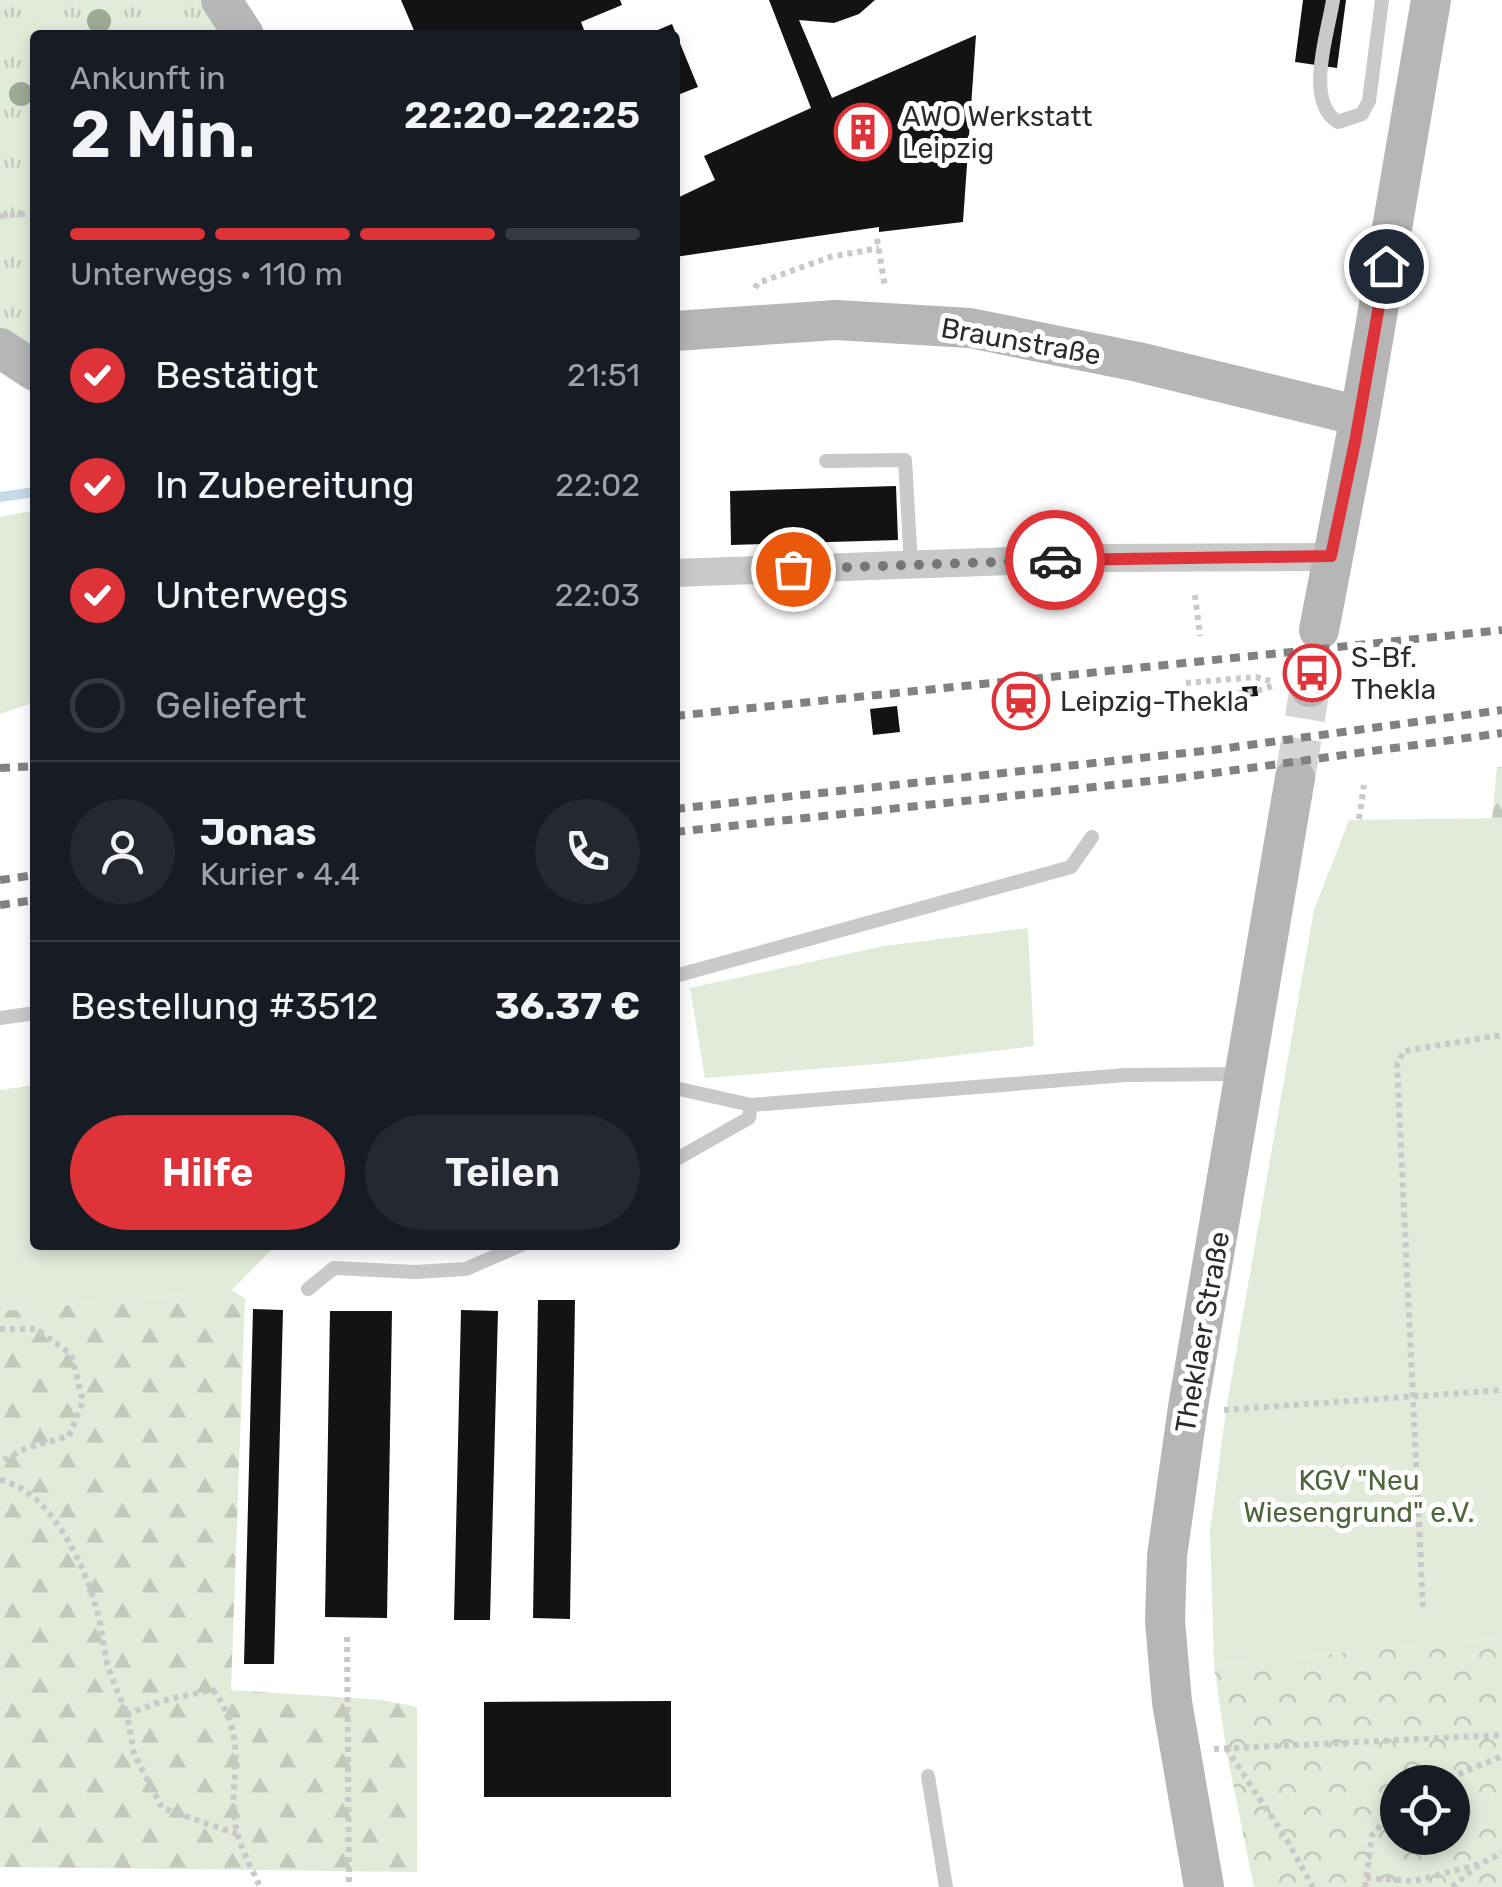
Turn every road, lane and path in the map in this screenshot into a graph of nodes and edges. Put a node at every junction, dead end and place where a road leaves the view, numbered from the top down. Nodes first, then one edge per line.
1 (222, 0) edge
2 (1333, 0) edge
3 (1382, 0) edge
4 (1430, 0) edge
5 (241, 30) edge
6 (30, 213) edge
7 (0, 216) edge
8 (877, 239) dead end
9 (879, 248) junction
10 (886, 293) dead end
11 (752, 294) dead end
12 (680, 331) edge
13 (0, 348) edge
14 (30, 367) edge
15 (1360, 416) junction
16 (826, 462) dead end
17 (1331, 556) junction
18 (911, 565) junction
19 (680, 573) edge
20 (1194, 595) dead end
21 (1200, 636) dead end
22 (1305, 667) joint
23 (1256, 677) dead end
24 (1186, 683) dead end
25 (1188, 698) dead end
26 (1296, 778) tunnel mouth
27 (1364, 785) dead end
28 (1360, 820) dead end
29 (1092, 837) dead end
30 (680, 975) edge
31 (30, 1014) edge
32 (0, 1018) edge
33 (1502, 1035) edge
34 (1246, 1074) junction
35 (680, 1089) edge
36 (751, 1105) junction
37 (680, 1157) edge
38 (510, 1250) edge
39 (308, 1289) dead end
40 (0, 1329) edge
41 (1502, 1390) edge
42 (1416, 1398) junction
43 (1188, 1407) junction
44 (0, 1462) edge
45 (0, 1480) edge
46 (1423, 1607) dead end
47 (347, 1637) dead end
48 (127, 1714) junction
49 (1502, 1735) edge
50 (1226, 1748) junction
51 (1179, 1750) junction
52 (1502, 1756) edge
53 (1470, 1769) edge
54 (928, 1776) dead end
55 (1380, 1826) edge
56 (237, 1834) junction
57 (1502, 1853) edge
58 (1480, 1864) junction
59 (1366, 1883) edge
60 (260, 1887) edge
61 (349, 1887) edge
62 (946, 1887) edge
63 (1204, 1887) edge
64 (1313, 1887) edge
65 (1452, 1887) edge

1 - 5 main road
2 - 3 lane
4 - 15 main road
6 - 7 path
8 - 9 path
9 - 10 path
9 - 11 path
12 - 15 main road, Braunstraße
13 - 14 main road
15 - 17 main road
16 - 18 lane
17 - 18 street
17 - 22 main road
18 - 19 street
20 - 21 path
22 - 25 path
23 - 24 path
26 - 34 main road, Theklaer Straße
27 - 28 path
29 - 30 lane
31 - 32 lane
33 - 42 path
34 - 36 lane
34 - 43 main road, Theklaer Straße
35 - 36 lane
36 - 37 lane
38 - 39 lane
40 - 44 path
41 - 42 path
42 - 43 path
42 - 46 path
43 - 51 main road, Theklaer Straße
45 - 48 path
47 - 61 path
48 - 56 path
48 - 56 path
49 - 50 path
50 - 51 path
50 - 64 path
51 - 63 main road, Theklaer Straße
52 - 53 path
54 - 62 lane
55 - 59 path
56 - 60 path
57 - 58 path
58 - 59 path
58 - 65 path

